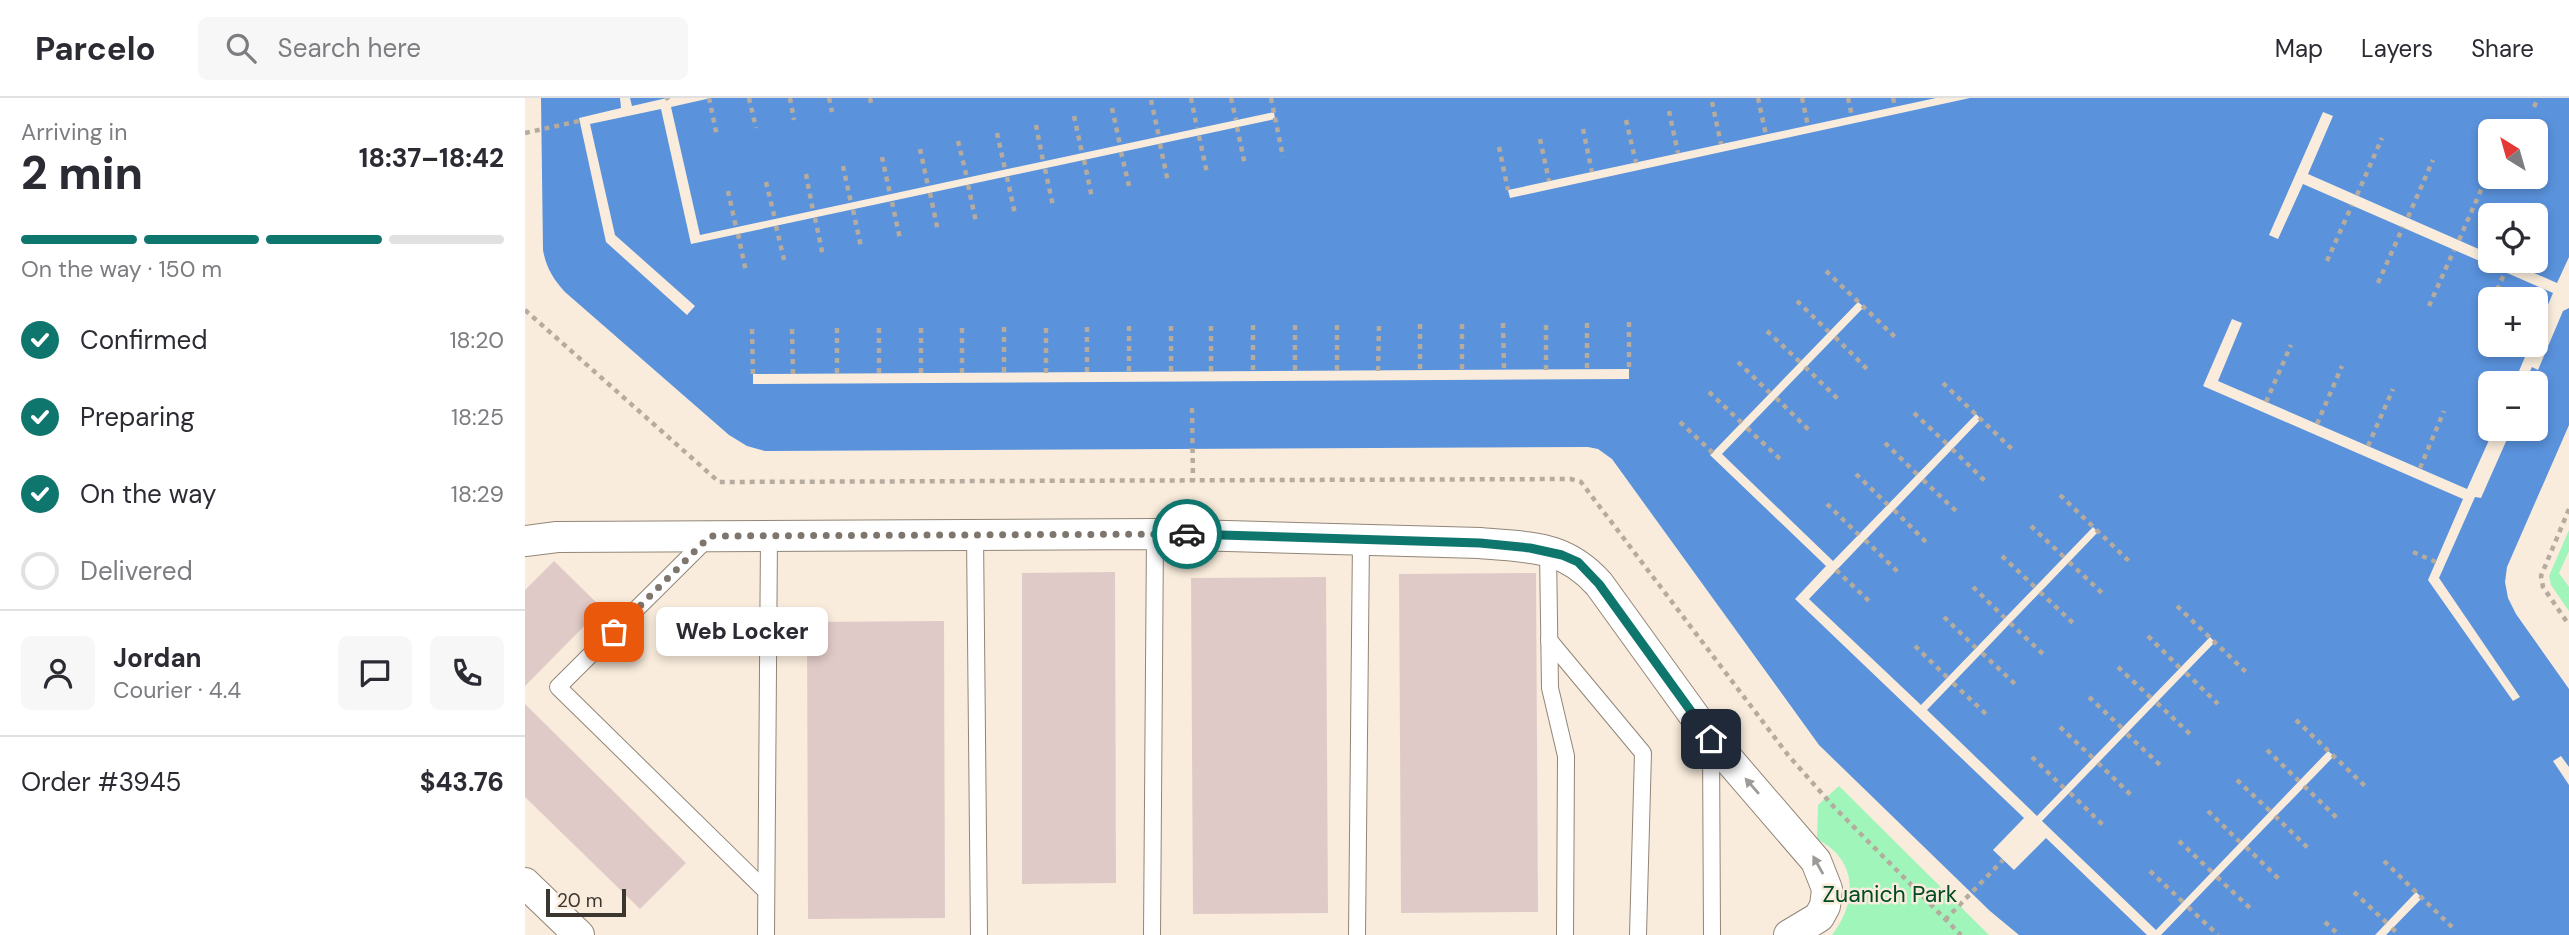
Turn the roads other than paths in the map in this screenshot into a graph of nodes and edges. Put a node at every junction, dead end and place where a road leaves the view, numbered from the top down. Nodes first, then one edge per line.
1 (1155, 534) junction
2 (975, 535) junction
3 (710, 536) junction
4 (769, 536) junction
5 (1361, 539) junction
6 (525, 541) edge
7 (1548, 551) junction
8 (1549, 640) junction
9 (1711, 739) junction
10 (525, 883) edge
11 (766, 891) junction
12 (579, 935) edge
13 (766, 935) edge
14 (979, 935) edge
15 (1152, 935) edge
16 (1357, 935) edge
17 (1565, 935) edge
18 (1638, 935) edge
19 (1712, 935) edge
20 (1789, 935) edge

1 - 2 street
1 - 5 street
1 - 15 lane
2 - 4 street
2 - 14 lane
3 - 4 street
3 - 6 street
3 - 11 lane
4 - 11 lane
5 - 7 street
5 - 16 lane
7 - 8 lane
7 - 9 street
8 - 17 lane
8 - 18 lane
9 - 19 lane
20 -> 9 street
10 - 12 street
11 - 13 lane

